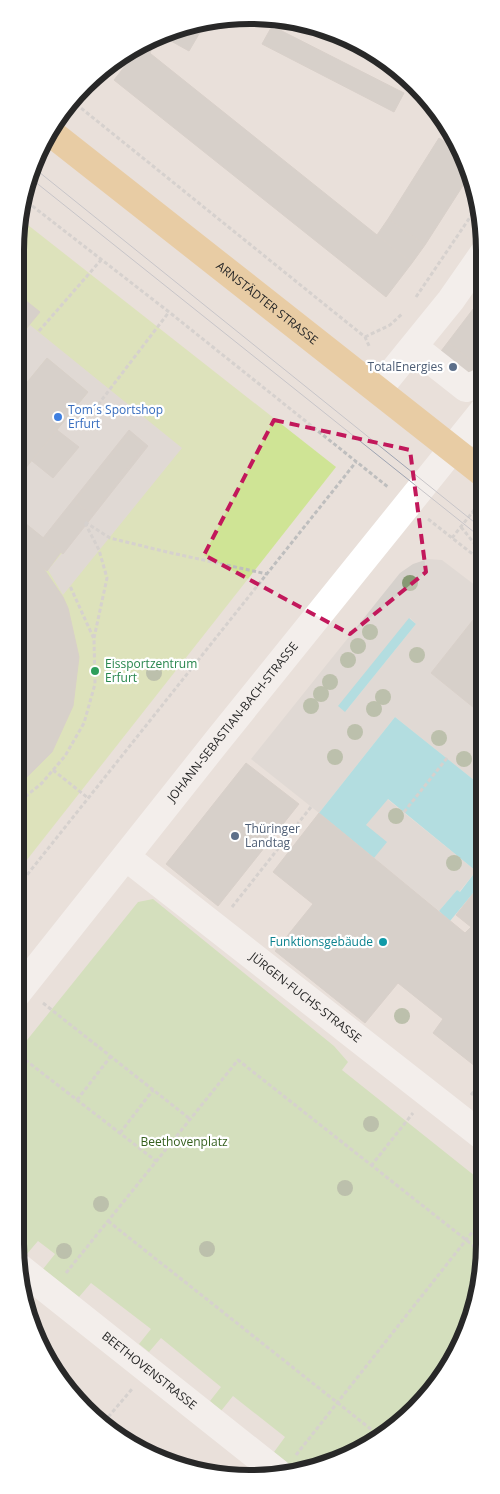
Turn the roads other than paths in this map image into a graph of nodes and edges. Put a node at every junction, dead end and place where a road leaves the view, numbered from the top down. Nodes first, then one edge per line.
1 (55, 136) edge
2 (476, 264) edge
3 (420, 340) junction
4 (476, 374) edge
5 (386, 381) junction
6 (476, 384) edge
7 (476, 420) edge
8 (453, 450) junction
9 (476, 468) edge
10 (126, 857) junction
11 (24, 985) edge
12 (476, 1131) edge
13 (26, 1273) edge
14 (286, 1465) edge

1 - 5 main road, ARNSTÄDTER STRASSE
2 - 3 street
3 - 4 street
3 - 5 street
3 - 6 street
5 - 8 main road, ARNSTÄDTER STRASSE
7 - 8 street, JOHANN-SEBASTIAN-BACH-STRASSE
8 - 9 main road, ARNSTÄDTER STRASSE
8 - 10 street, JOHANN-SEBASTIAN-BACH-STRASSE
10 - 11 street, JOHANN-SEBASTIAN-BACH-STRASSE
10 - 12 street, JÜRGEN-FUCHS-STRASSE
13 - 14 street, BEETHOVENSTRASSE

